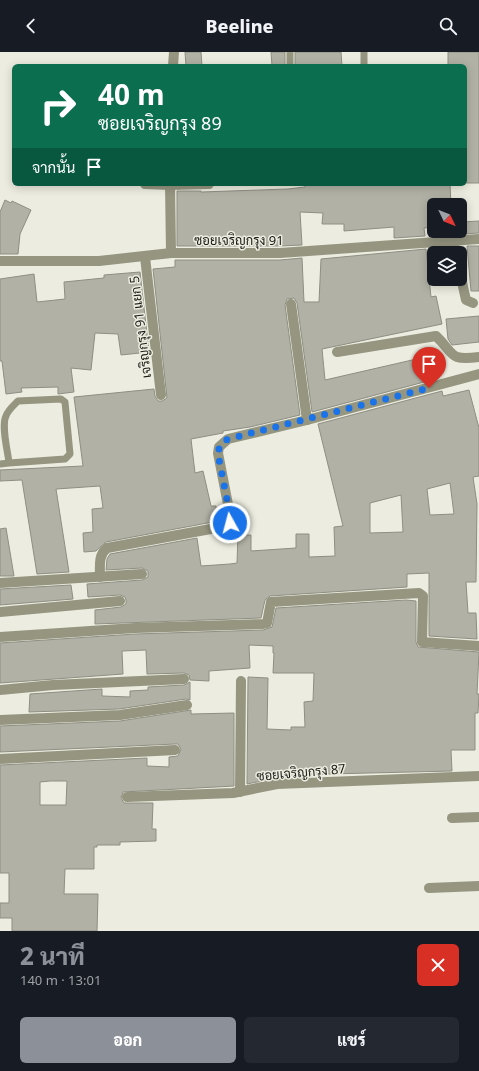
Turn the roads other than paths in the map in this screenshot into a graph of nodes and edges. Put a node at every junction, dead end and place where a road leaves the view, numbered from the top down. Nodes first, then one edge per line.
1 (174, 52) edge
2 (290, 52) edge
3 (364, 52) edge
4 (173, 64) edge
5 (290, 64) edge
6 (364, 64) edge
7 (170, 186) edge
8 (479, 239) edge
9 (453, 241) junction
10 (454, 246) edge
11 (171, 253) junction
12 (145, 257) junction
13 (0, 261) edge
14 (463, 286) edge
15 (476, 303) edge
16 (290, 304) dead end
17 (338, 352) dead end
18 (479, 357) edge
19 (479, 374) edge
20 (161, 395) dead end
21 (307, 420) junction
22 (0, 464) edge
23 (9, 464) junction
24 (142, 574) dead end
25 (100, 577) junction
26 (0, 583) edge
27 (120, 601) dead end
28 (0, 612) edge
29 (0, 637) edge
30 (479, 646) edge
31 (184, 679) dead end
32 (241, 682) dead end
33 (0, 690) edge
34 (187, 705) dead end
35 (0, 720) edge
36 (175, 750) dead end
37 (0, 759) edge
38 (479, 776) edge
39 (240, 792) junction
40 (127, 796) dead end
41 (479, 817) edge
42 (452, 818) dead end
43 (479, 886) edge
44 (429, 888) dead end

1 - 4 street
2 - 5 lane
3 - 6 lane
7 - 11 street
8 - 9 street, ซอยเจริญกรุง 91
9 - 10 street
9 - 11 street, ซอยเจริญกรุง 91
11 - 12 street, ซอยเจริญกรุง 91
12 - 13 street, ซอยเจริญกรุง 91
12 - 20 street, เจริญกรุง 91 แยก 5
14 - 15 street
16 - 21 street
17 - 18 street
19 - 21 street
21 - 25 street
22 - 23 lane
23 - 23 lane
24 - 25 street
25 - 26 street
27 - 28 street
29 - 30 street
31 - 33 street
32 - 39 street
34 - 35 street
36 - 37 street
38 - 39 street, ซอยเจริญกรุง 87
39 - 40 street, ซอยเจริญกรุง 87
41 - 42 street
43 - 44 street

